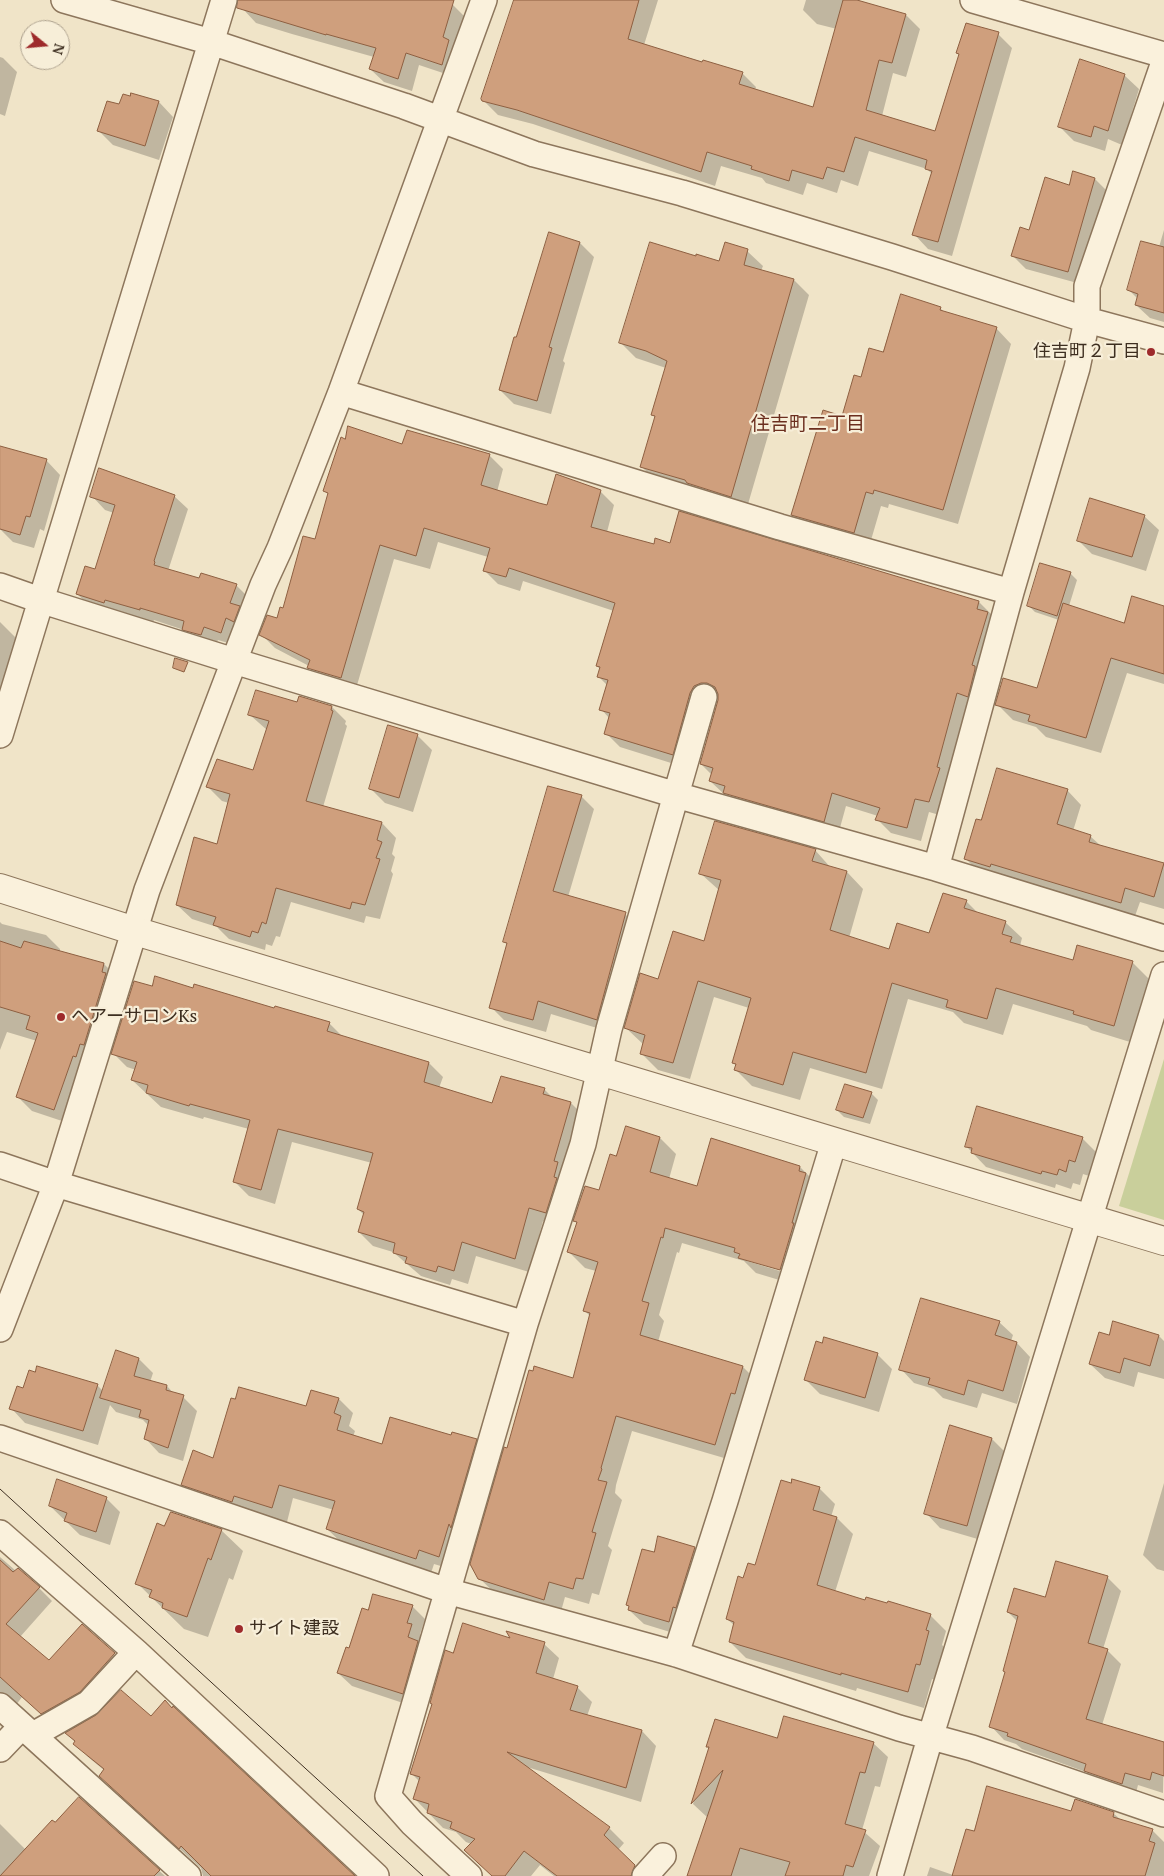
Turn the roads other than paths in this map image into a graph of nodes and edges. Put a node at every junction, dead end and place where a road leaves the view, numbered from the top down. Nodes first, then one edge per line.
1 (64, 0) edge
2 (224, 0) edge
3 (484, 0) edge
4 (973, 0) edge
5 (211, 42) junction
6 (1164, 55) edge
7 (1164, 62) edge
8 (441, 120) junction
9 (1087, 320) junction
10 (1164, 341) edge
11 (341, 392) junction
12 (0, 586) edge
13 (1011, 592) junction
14 (40, 600) junction
15 (234, 661) junction
16 (704, 696) dead end
17 (0, 735) edge
18 (676, 795) junction
19 (936, 868) junction
20 (0, 888) edge
21 (135, 931) junction
22 (1164, 938) edge
23 (1164, 974) edge
24 (599, 1072) junction
25 (834, 1142) junction
26 (0, 1165) edge
27 (56, 1184) junction
28 (1089, 1218) junction
29 (1164, 1242) edge
30 (525, 1324) junction
31 (0, 1329) edge
32 (0, 1438) edge
33 (0, 1533) edge
34 (448, 1591) junction
35 (136, 1652) junction
36 (676, 1654) junction
37 (0, 1706) edge
38 (28, 1731) junction
39 (930, 1738) junction
40 (0, 1749) edge
41 (1164, 1814) edge
42 (663, 1856) dead end
43 (188, 1876) edge
44 (376, 1876) edge
45 (469, 1876) edge
46 (645, 1876) edge
47 (890, 1876) edge

1 - 5 street
2 - 5 street
3 - 8 street
4 - 6 street
5 - 8 street
5 - 14 street
7 - 9 street
8 - 9 street
8 - 11 street
9 - 10 street
9 - 13 street
11 - 13 street
11 - 15 street
12 - 14 street
13 - 19 street
14 - 15 street
14 - 17 street
15 - 18 street
15 - 21 street
16 - 18 street
18 - 19 street
18 - 24 street
19 - 22 street
20 - 21 street
21 - 24 street
21 - 27 street
23 - 28 street
24 - 25 street
24 - 30 street
25 - 28 street
25 - 36 street
26 - 27 street
27 - 30 street
27 - 31 street
28 - 29 street
28 - 39 street
30 - 34 street
32 - 34 street
33 - 35 street
34 - 36 street
34 - 45 street
35 - 38 street
35 - 44 street
36 - 39 street
37 - 38 street
38 - 40 street
38 - 43 street
39 - 41 street
39 - 47 street
42 - 46 street

